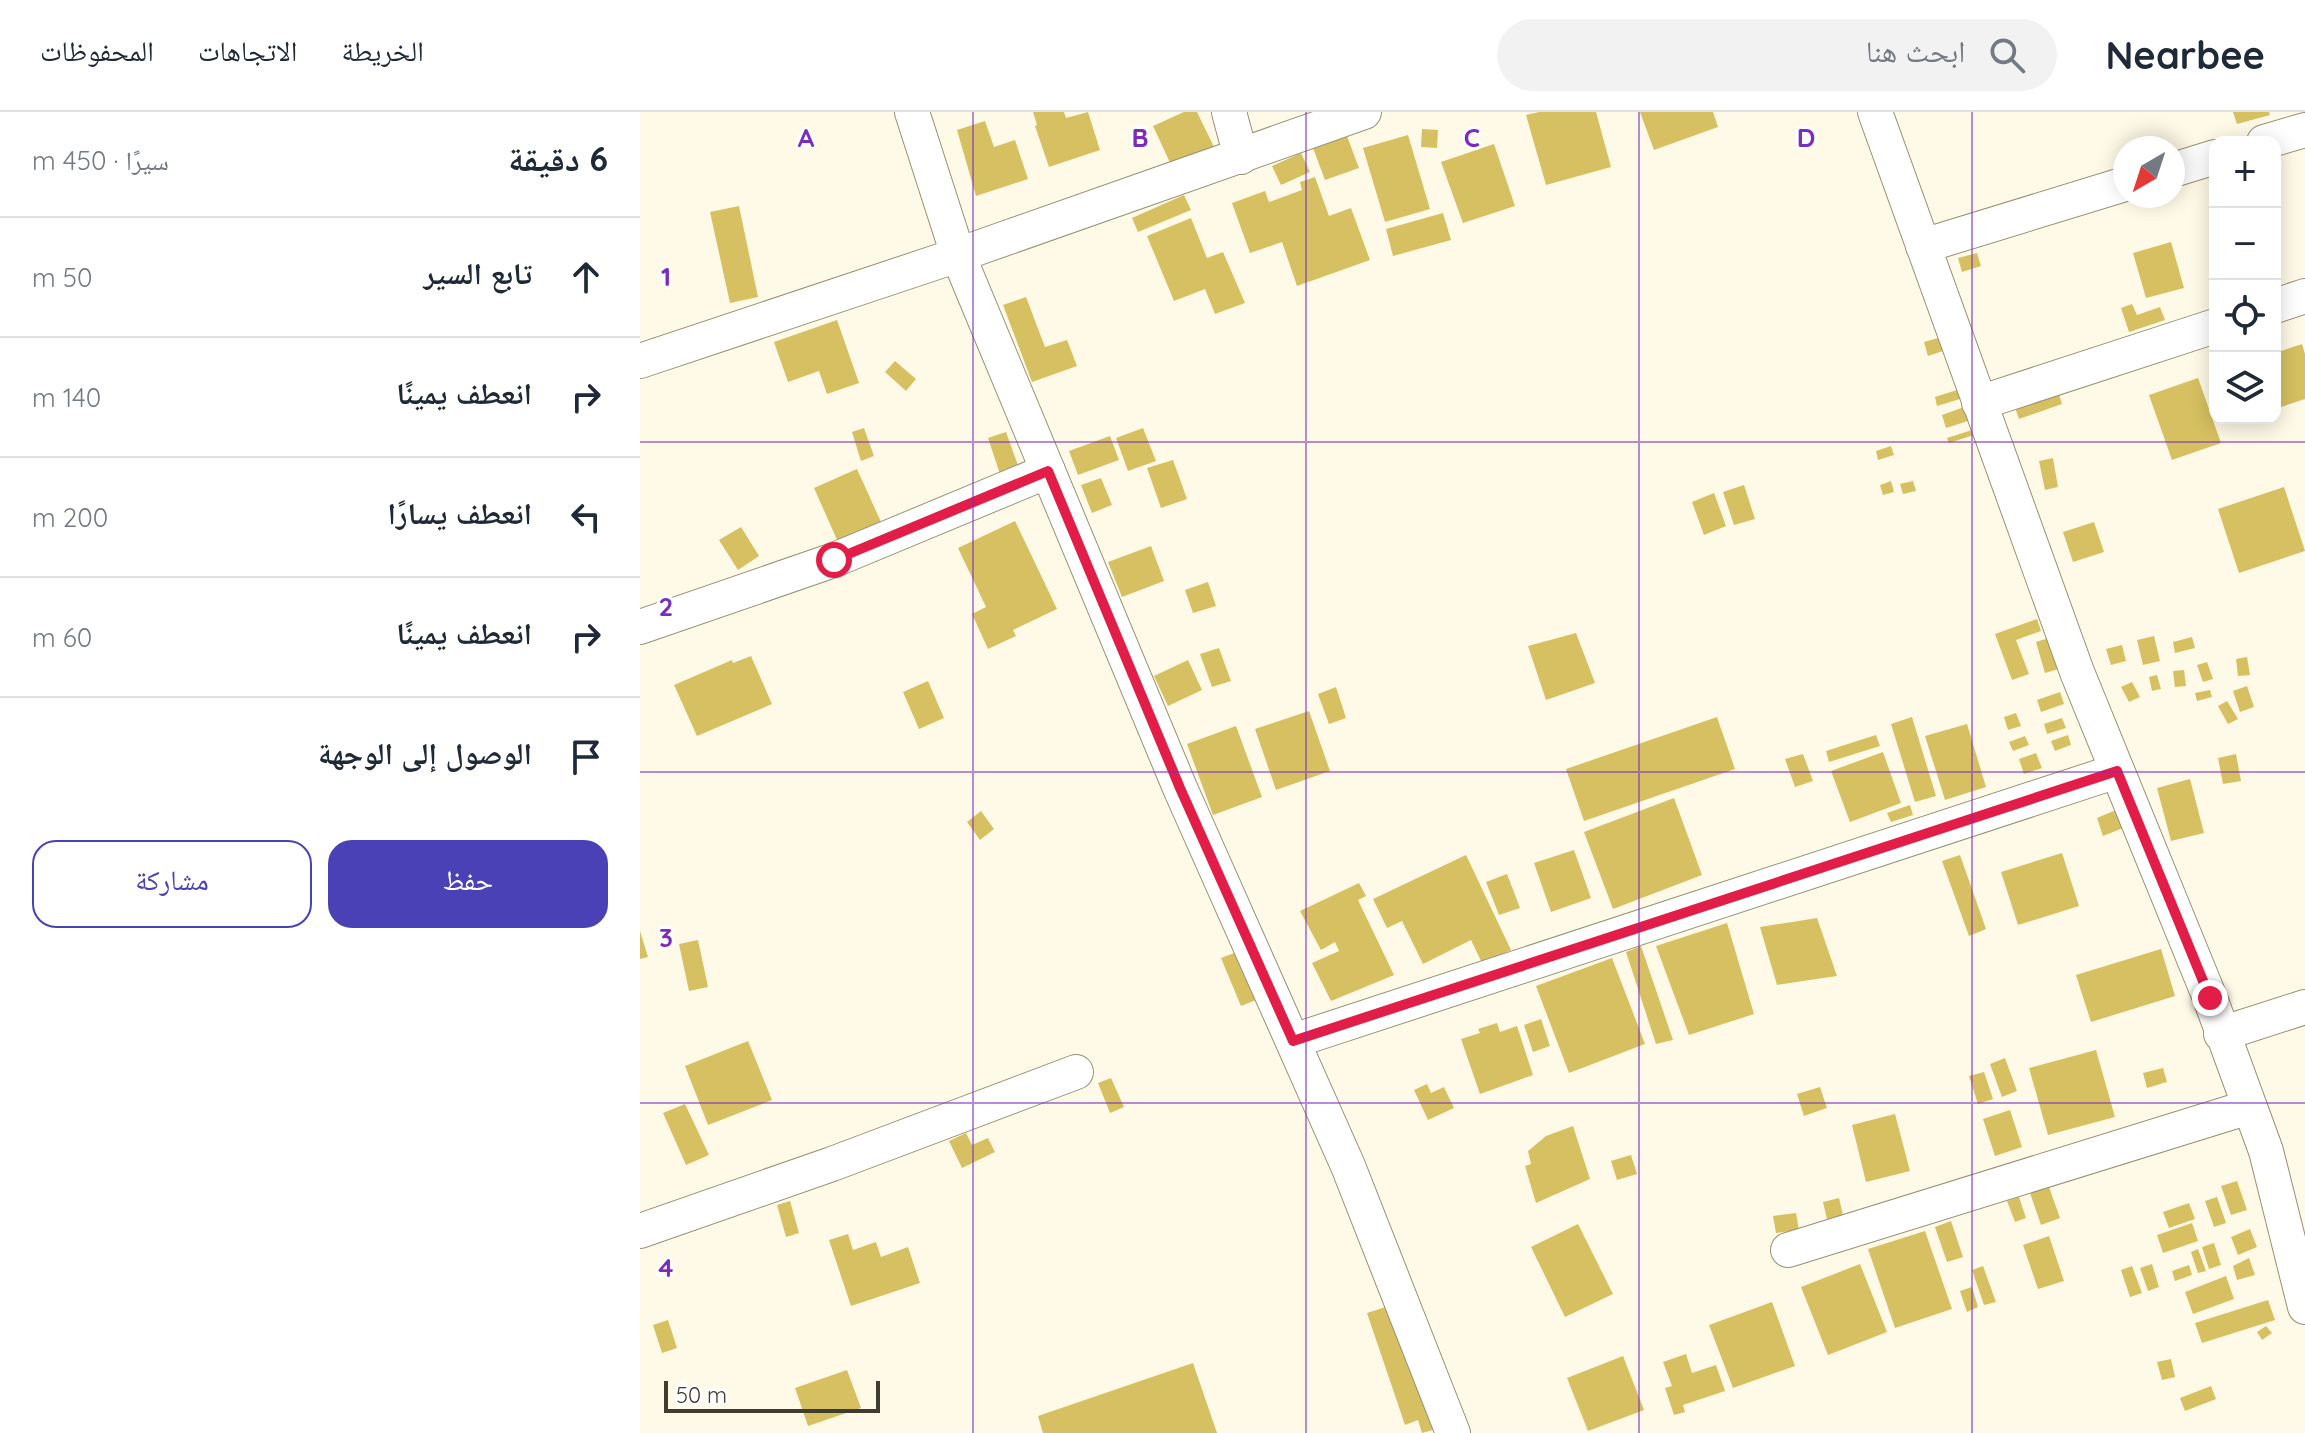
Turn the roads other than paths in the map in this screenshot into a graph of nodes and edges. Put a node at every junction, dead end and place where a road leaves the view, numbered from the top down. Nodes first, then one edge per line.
1 (912, 112) edge
2 (1229, 112) edge
3 (1364, 112) edge
4 (1875, 112) edge
5 (2305, 130) edge
6 (2281, 137) edge
7 (1241, 157) junction
8 (2209, 159) edge
9 (2185, 166) edge
10 (2113, 188) edge
11 (1923, 246) junction
12 (958, 255) junction
13 (2305, 296) edge
14 (2281, 304) edge
15 (2209, 328) edge
16 (640, 361) edge
17 (1979, 403) junction
18 (1048, 471) junction
19 (640, 627) edge
20 (2117, 771) junction
21 (2305, 1007) edge
22 (2221, 1034) junction
23 (1293, 1041) junction
24 (1076, 1072) dead end
25 (2249, 1107) junction
26 (640, 1231) edge
27 (1788, 1250) dead end
28 (2305, 1307) edge
29 (1453, 1433) edge

1 - 12 street
2 - 7 street
3 - 7 street
4 - 11 street
5 - 6 street
7 - 12 street
8 - 9 street
10 - 11 street
11 - 17 street
12 - 16 street
12 - 18 street
13 - 14 street
15 - 17 street
17 - 20 street
18 - 19 street
18 - 23 street
20 - 22 street
20 - 23 street
21 - 22 street
22 - 25 street
23 - 29 street
24 - 26 street
25 - 27 street
25 - 28 street

